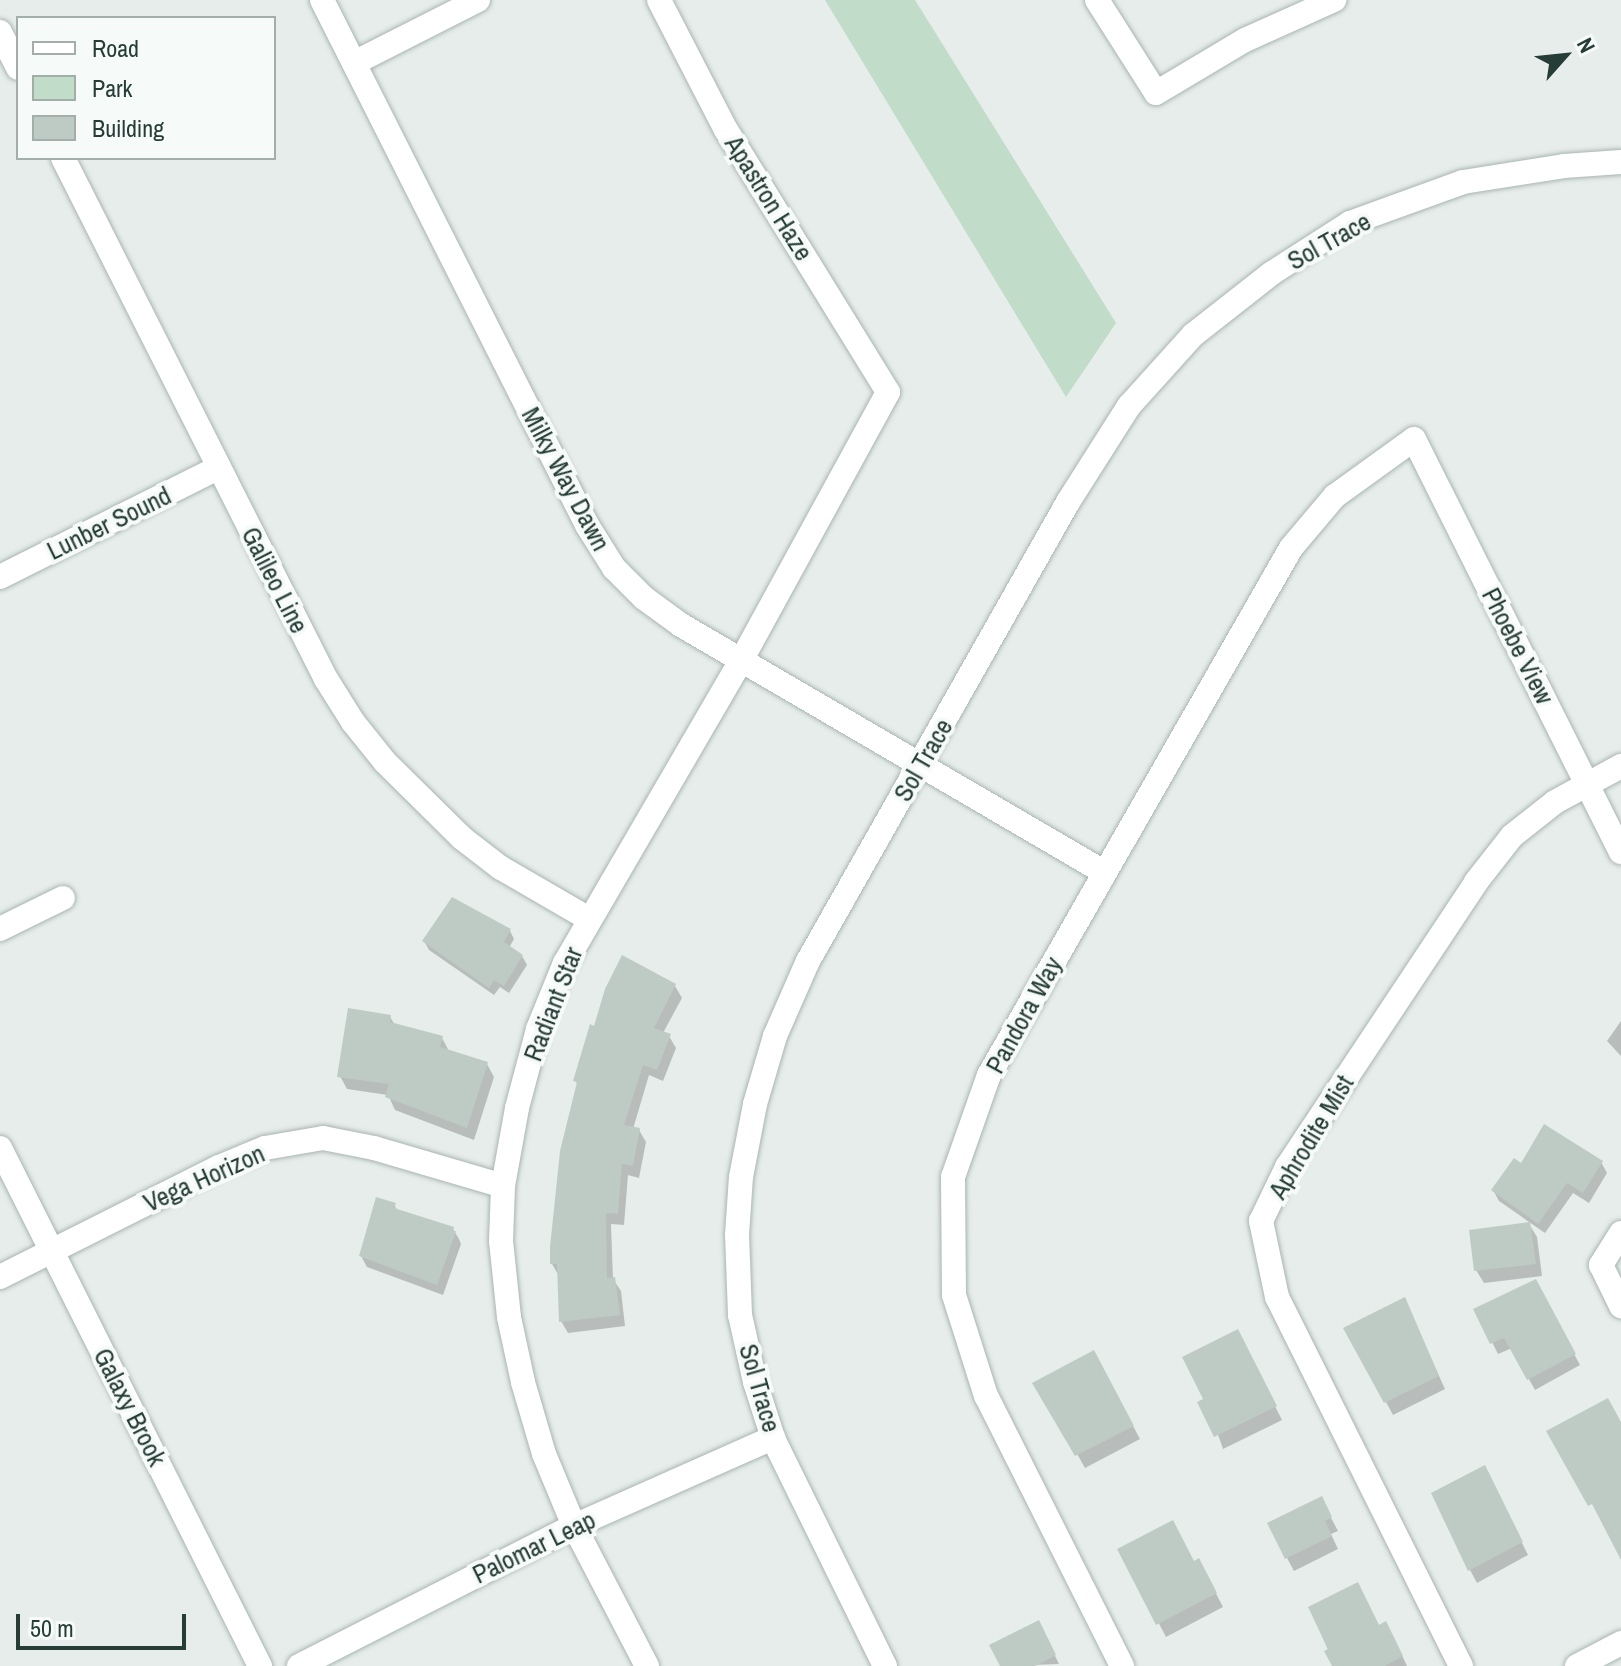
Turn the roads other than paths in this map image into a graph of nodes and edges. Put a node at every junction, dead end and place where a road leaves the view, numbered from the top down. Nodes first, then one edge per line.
1 (322, 0) edge
2 (478, 0) edge
3 (659, 0) edge
4 (1097, 0) edge
5 (1334, 0) edge
6 (0, 32) edge
7 (354, 63) junction
8 (16, 64) edge
9 (64, 160) edge
10 (1621, 162) edge
11 (888, 392) joint
12 (1414, 439) joint
13 (218, 468) junction
14 (0, 577) edge
15 (742, 659) junction
16 (922, 763) junction
17 (1621, 766) edge
18 (1587, 783) junction
19 (1621, 852) edge
20 (1105, 873) junction
21 (63, 898) dead end
22 (589, 919) junction
23 (0, 929) edge
24 (0, 1148) edge
25 (503, 1186) junction
26 (1621, 1233) edge
27 (52, 1250) junction
28 (0, 1277) edge
29 (1621, 1306) edge
30 (773, 1438) junction
31 (574, 1526) junction
32 (1621, 1643) edge
33 (260, 1666) edge
34 (299, 1666) edge
35 (647, 1666) edge
36 (885, 1666) edge
37 (1122, 1666) edge
38 (1461, 1666) edge
39 (1577, 1666) edge

1 - 7 street, Milky Way Dawn
2 - 7 street
3 - 11 street, Apastron Haze
4 - 5 street
6 - 8 street
7 - 15 street, Milky Way Dawn
9 - 13 street, Galileo Line
10 - 16 street, Sol Trace
11 - 15 street, Radiant Star
12 - 18 street, Phoebe View
12 - 20 street, Pandora Way
13 - 14 street, Lunber Sound
13 - 22 street, Galileo Line
15 - 16 street, Milky Way Dawn
15 - 22 street, Radiant Star
16 - 20 street, Milky Way Dawn
16 - 30 street, Sol Trace
17 - 18 street, Aphrodite Mist
18 - 19 street, Phoebe View
18 - 38 street, Aphrodite Mist
20 - 37 street, Pandora Way
21 - 23 street
22 - 25 street, Radiant Star
24 - 27 street, Galaxy Brook
25 - 27 street, Vega Horizon
25 - 31 street, Radiant Star
26 - 29 street
27 - 28 street, Vega Horizon
27 - 33 street, Galaxy Brook
30 - 31 street, Palomar Leap
30 - 36 street, Sol Trace
31 - 34 street, Palomar Leap
31 - 35 street, Radiant Star
32 - 39 street

